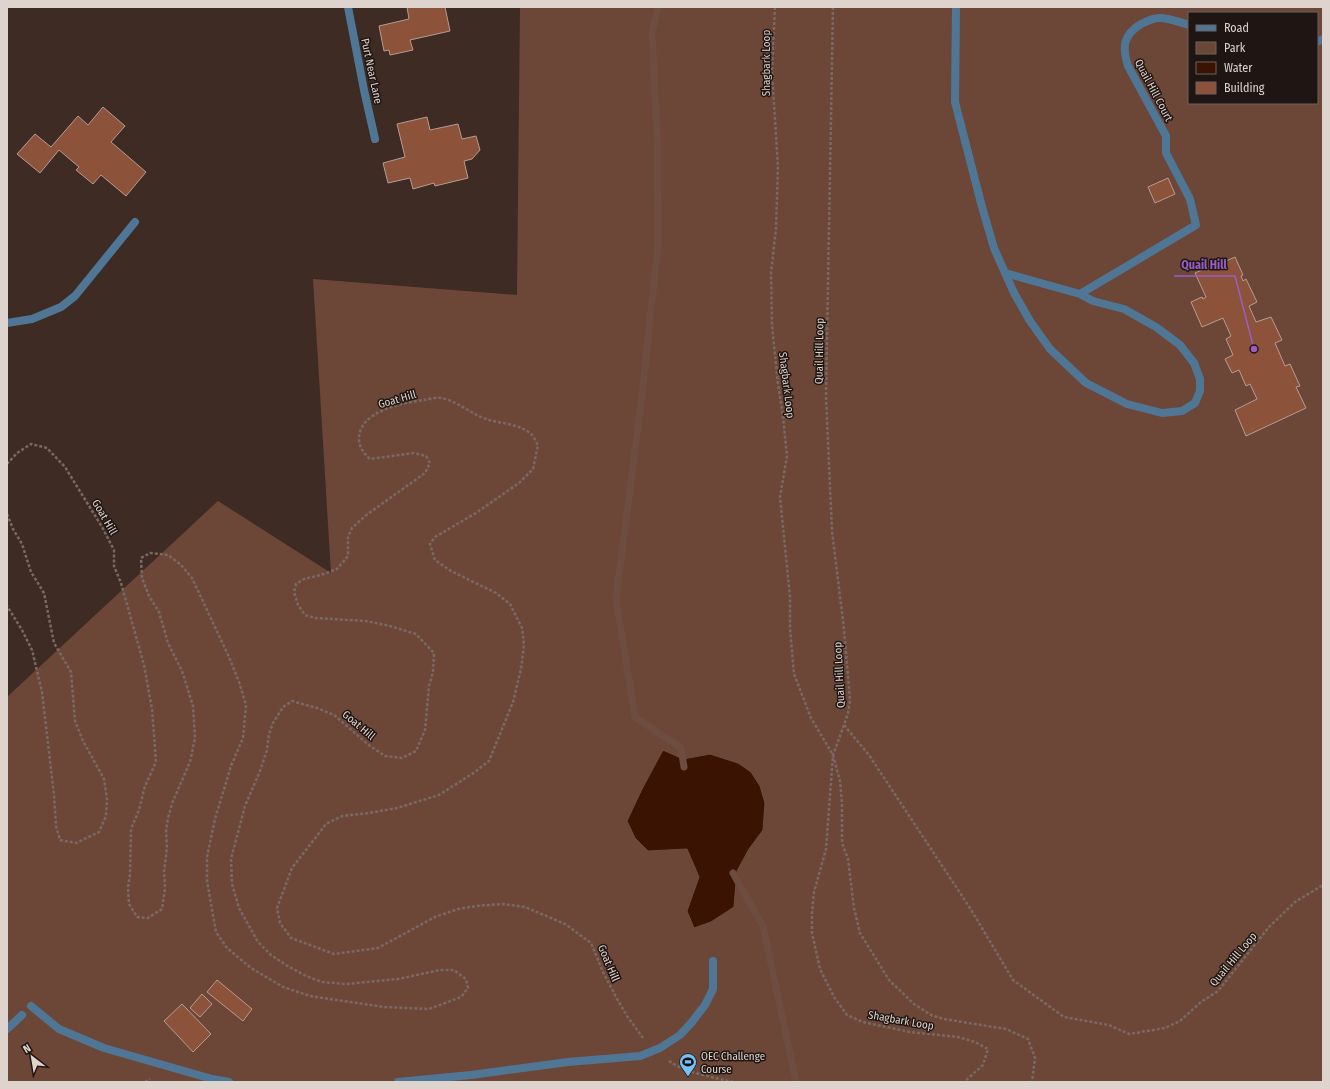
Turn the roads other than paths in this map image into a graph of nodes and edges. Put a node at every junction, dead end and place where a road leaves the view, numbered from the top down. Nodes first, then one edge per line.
1 (348, 7) edge
2 (956, 7) edge
3 (1188, 24) edge
4 (375, 139) dead end
5 (135, 222) dead end
6 (1005, 273) junction
7 (1080, 294) junction
8 (7, 323) edge
9 (713, 961) dead end
10 (32, 1006) dead end
11 (22, 1015) dead end
12 (7, 1029) edge
13 (229, 1082) edge
14 (398, 1082) edge

1 - 4 street, Purt Near Lane
2 - 6 street
3 - 7 street, Quail Hill Court
5 - 8 street
6 - 7 street
6 - 7 street
9 - 14 street
10 - 13 street
11 - 12 street

